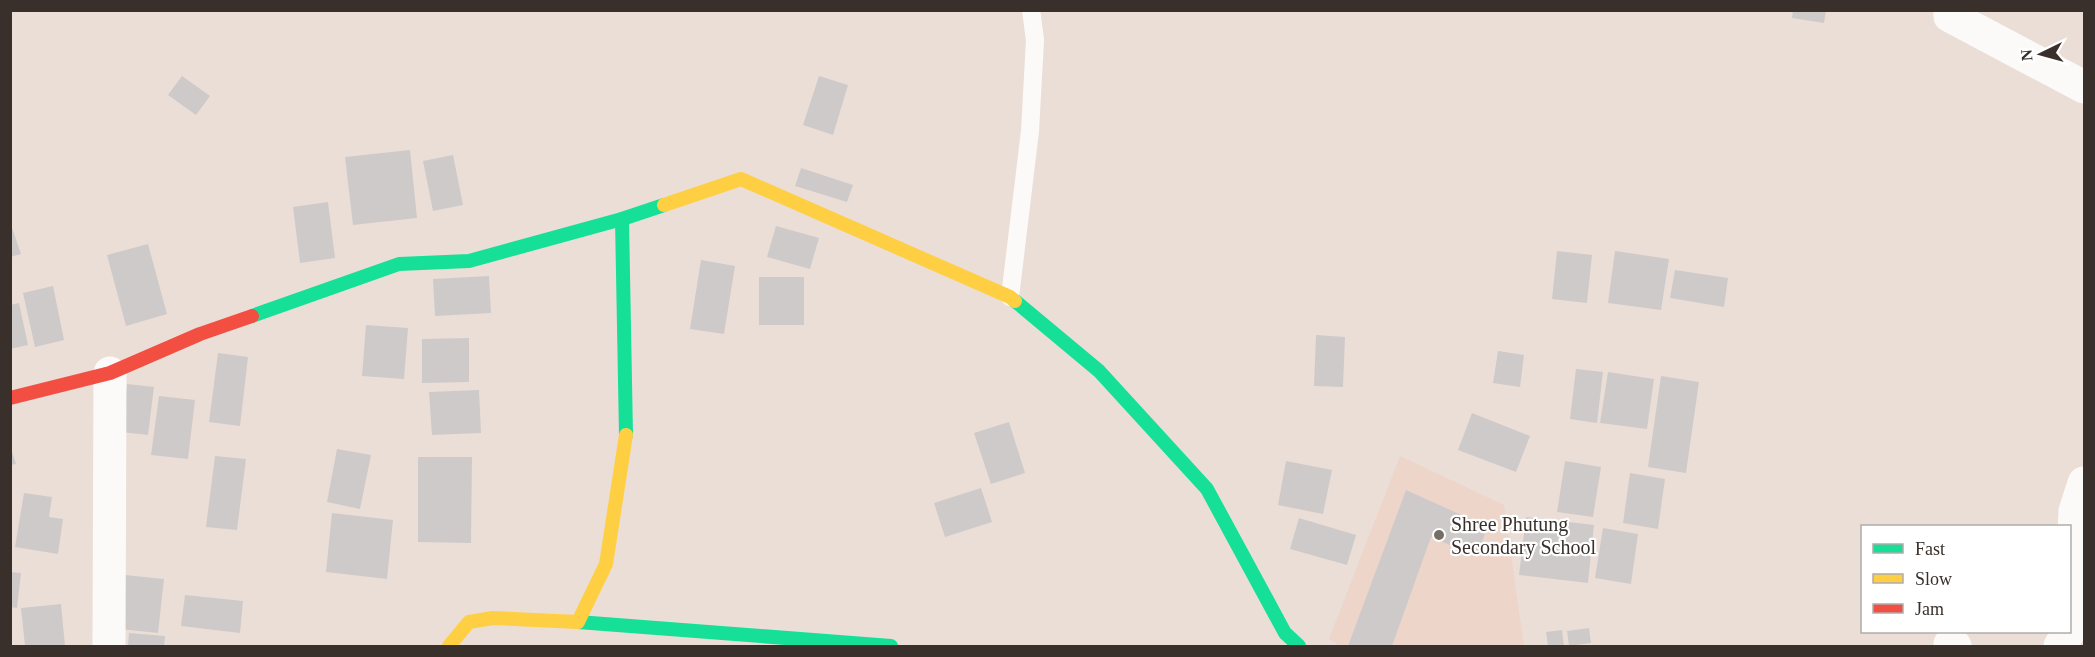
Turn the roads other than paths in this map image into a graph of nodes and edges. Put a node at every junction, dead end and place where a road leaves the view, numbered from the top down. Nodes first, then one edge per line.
1 (1031, 10) edge
2 (1950, 10) edge
3 (2085, 87) edge
4 (622, 219) junction
5 (1010, 297) junction
6 (110, 373) junction
7 (10, 398) edge
8 (2085, 483) edge
9 (2071, 595) edge
10 (578, 622) junction
11 (2068, 633) edge
12 (684, 638) edge
13 (109, 646) edge
14 (449, 646) edge
15 (891, 646) edge
16 (1299, 646) edge
17 (2060, 646) edge

1 - 5 lane
2 - 3 street
4 - 5 street
4 - 6 street
4 - 10 street
5 - 16 street
6 - 7 street
6 - 13 street
8 - 9 street
10 - 12 street
10 - 14 street
11 - 17 street
12 - 15 street

